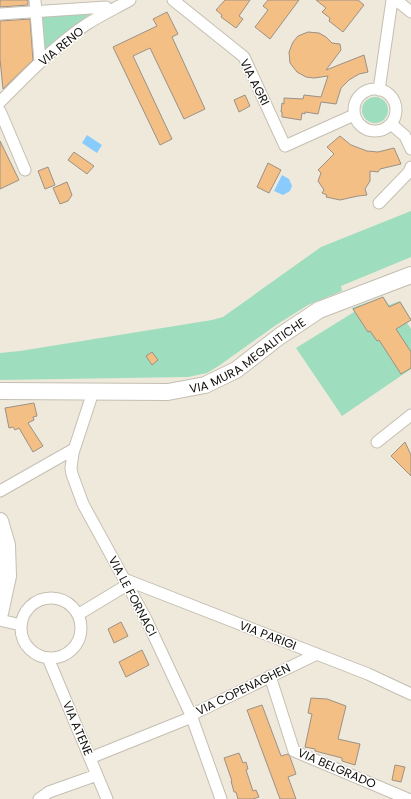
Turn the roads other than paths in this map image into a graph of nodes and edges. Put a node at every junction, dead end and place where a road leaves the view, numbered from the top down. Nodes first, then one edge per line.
1 (36, 0) edge
2 (130, 0) edge
3 (173, 0) edge
4 (392, 0) edge
5 (396, 0) edge
6 (106, 7) edge
7 (411, 12) edge
8 (37, 13) junction
9 (0, 14) edge
10 (40, 62) junction
11 (379, 90) junction
12 (0, 102) edge
13 (0, 111) edge
14 (354, 115) junction
15 (391, 124) junction
16 (411, 149) edge
17 (411, 167) edge
18 (24, 170) dead end
19 (379, 204) dead end
20 (411, 274) edge
21 (0, 391) edge
22 (93, 392) junction
23 (411, 415) edge
24 (377, 442) dead end
25 (74, 449) junction
26 (0, 491) edge
27 (0, 520) edge
28 (126, 582) junction
29 (0, 613) edge
30 (79, 614) junction
31 (0, 620) edge
32 (21, 625) junction
33 (318, 654) junction
34 (48, 658) junction
35 (270, 676) junction
36 (411, 694) edge
37 (192, 716) junction
38 (90, 758) junction
39 (97, 775) junction
40 (392, 795) edge
41 (39, 799) edge
42 (107, 799) edge
43 (221, 799) edge
44 (408, 799) edge

1 - 8 street
2 - 6 street, VIA RENO
3 - 14 street, VIA AGRI
4 - 11 street
5 - 7 street
6 - 8 street
6 - 10 street, VIA RENO
8 - 9 street
8 - 10 street
10 - 12 street, VIA RENO
11 - 14 street
11 - 15 street
13 - 18 street
14 - 15 street
15 - 16 street
17 - 19 street
20 - 22 street, VIA MURA MEGALITICHE
21 - 22 street, VIA MURA MEGALITICHE
22 - 25 street, VIA LE FORNACI
23 - 24 street
25 - 26 street
25 - 28 street, VIA LE FORNACI
27 - 29 street
28 - 30 street
28 - 33 street, VIA PARIGI
28 - 37 street, VIA LE FORNACI
30 - 32 street
30 - 34 street
31 - 32 street
32 - 34 street
33 - 35 street, VIA COPENAGHEN
33 - 36 street, VIA PARIGI
34 - 38 street, VIA ATENE
35 - 37 street, VIA COPENAGHEN
35 - 40 street, VIA BELGRADO
37 - 38 street, VIA COPENAGHEN
37 - 43 street, VIA LE FORNACI
38 - 39 street, VIA ATENE
39 - 41 street
39 - 42 street, VIA ATENE
40 - 44 street, VIA BELGRADO

